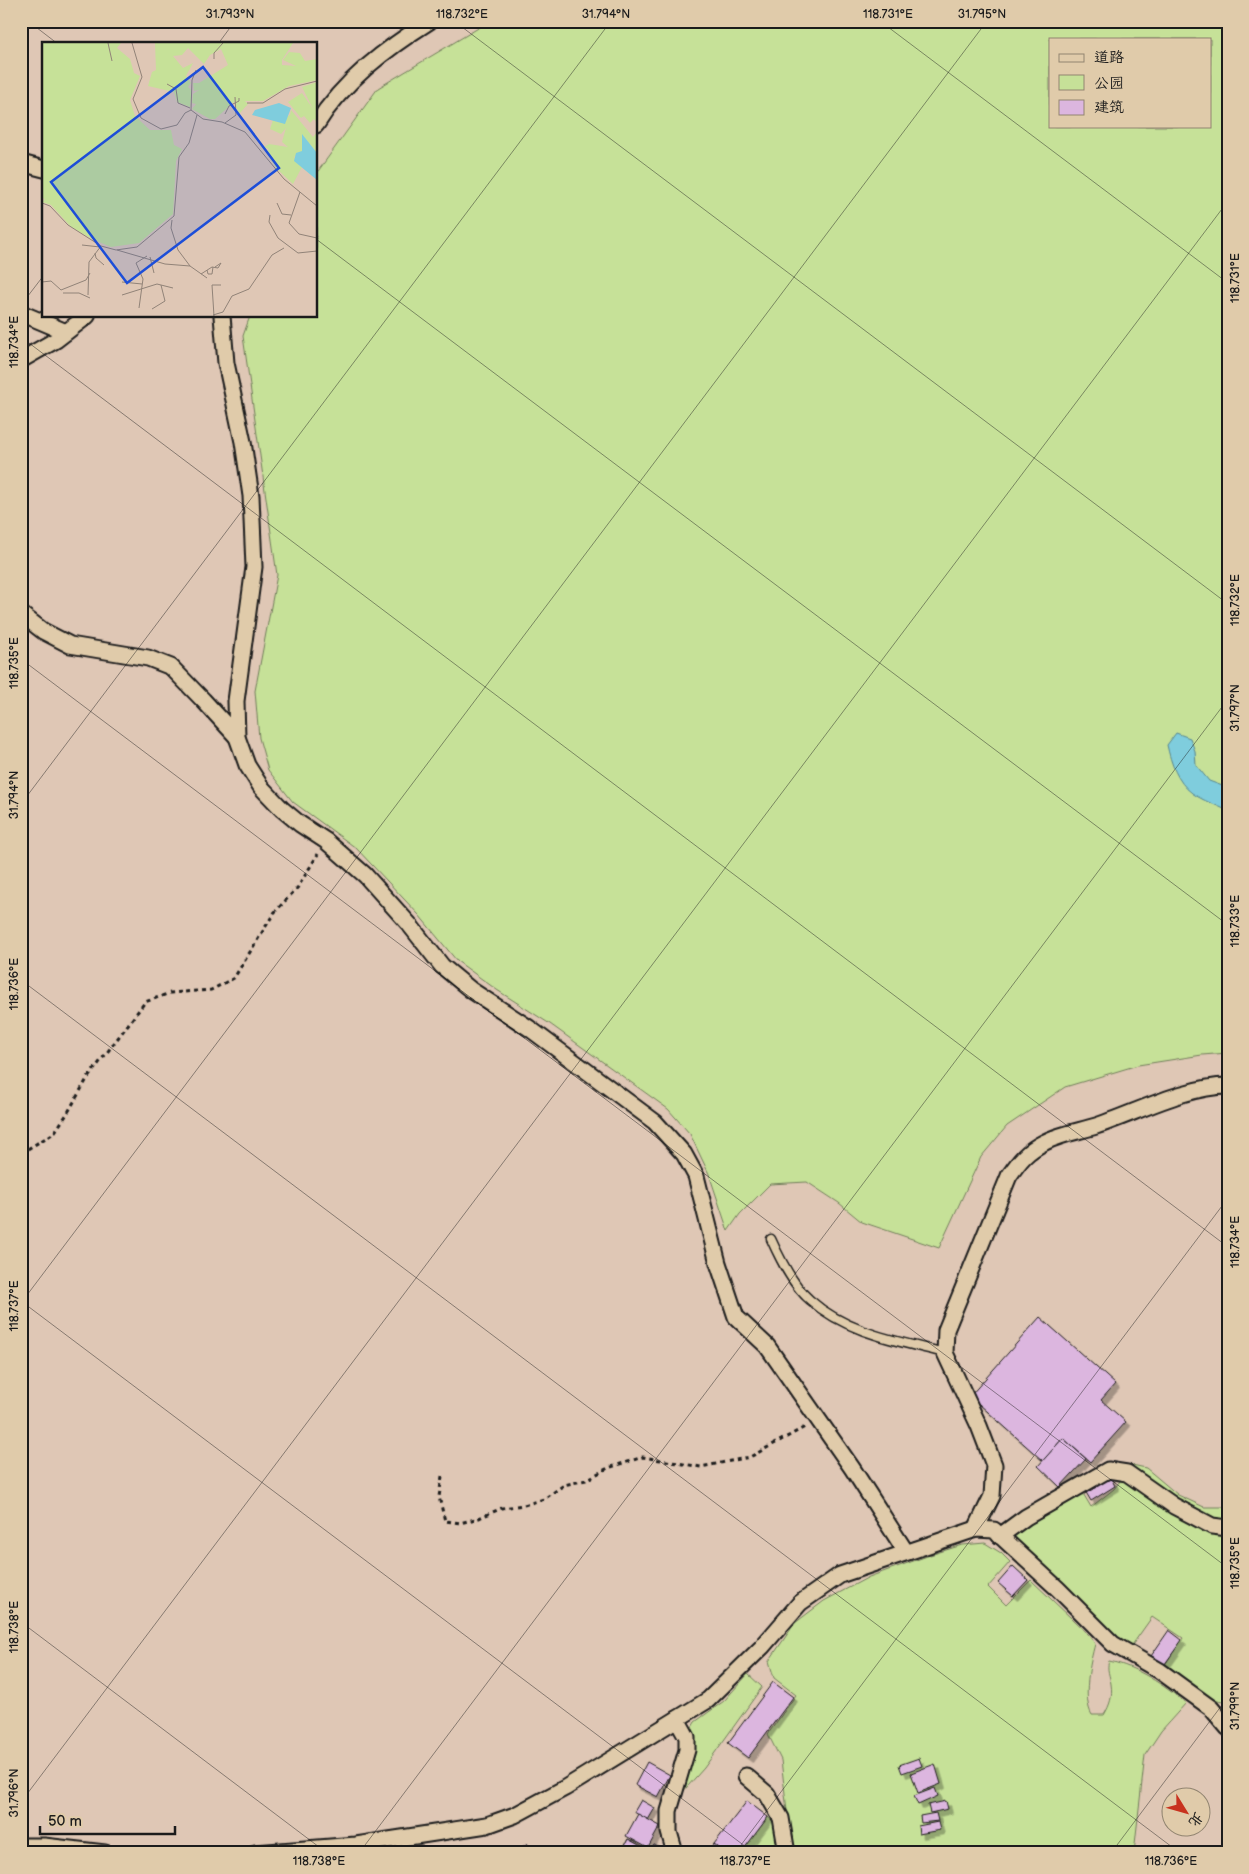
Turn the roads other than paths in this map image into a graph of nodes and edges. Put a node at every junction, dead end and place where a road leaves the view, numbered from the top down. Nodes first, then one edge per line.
1 (430, 21) edge
2 (321, 112) edge
3 (21, 163) edge
4 (42, 168) edge
5 (21, 313) edge
6 (84, 318) edge
7 (222, 318) edge
8 (66, 332) junction
9 (21, 360) edge
10 (21, 614) edge
11 (237, 737) junction
12 (1228, 1086) edge
13 (771, 1239) dead end
14 (945, 1353) junction
15 (1228, 1528) edge
16 (976, 1529) junction
17 (1000, 1536) junction
18 (906, 1552) junction
19 (677, 1719) junction
20 (1228, 1728) edge
21 (746, 1776) dead end
22 (21, 1846) edge
23 (273, 1852) edge
24 (105, 1853) edge
25 (255, 1853) edge
26 (675, 1853) edge
27 (787, 1853) edge

1 - 2 street
3 - 4 street
5 - 8 street
6 - 8 street
7 - 11 street
8 - 9 street
10 - 11 street
11 - 18 street
12 - 14 street
13 - 14 lane
14 - 16 street
15 - 17 street
16 - 17 street
16 - 18 street
17 - 20 street
18 - 19 street
19 - 23 street
19 - 26 street
21 - 27 street
22 - 24 street
23 - 25 street

